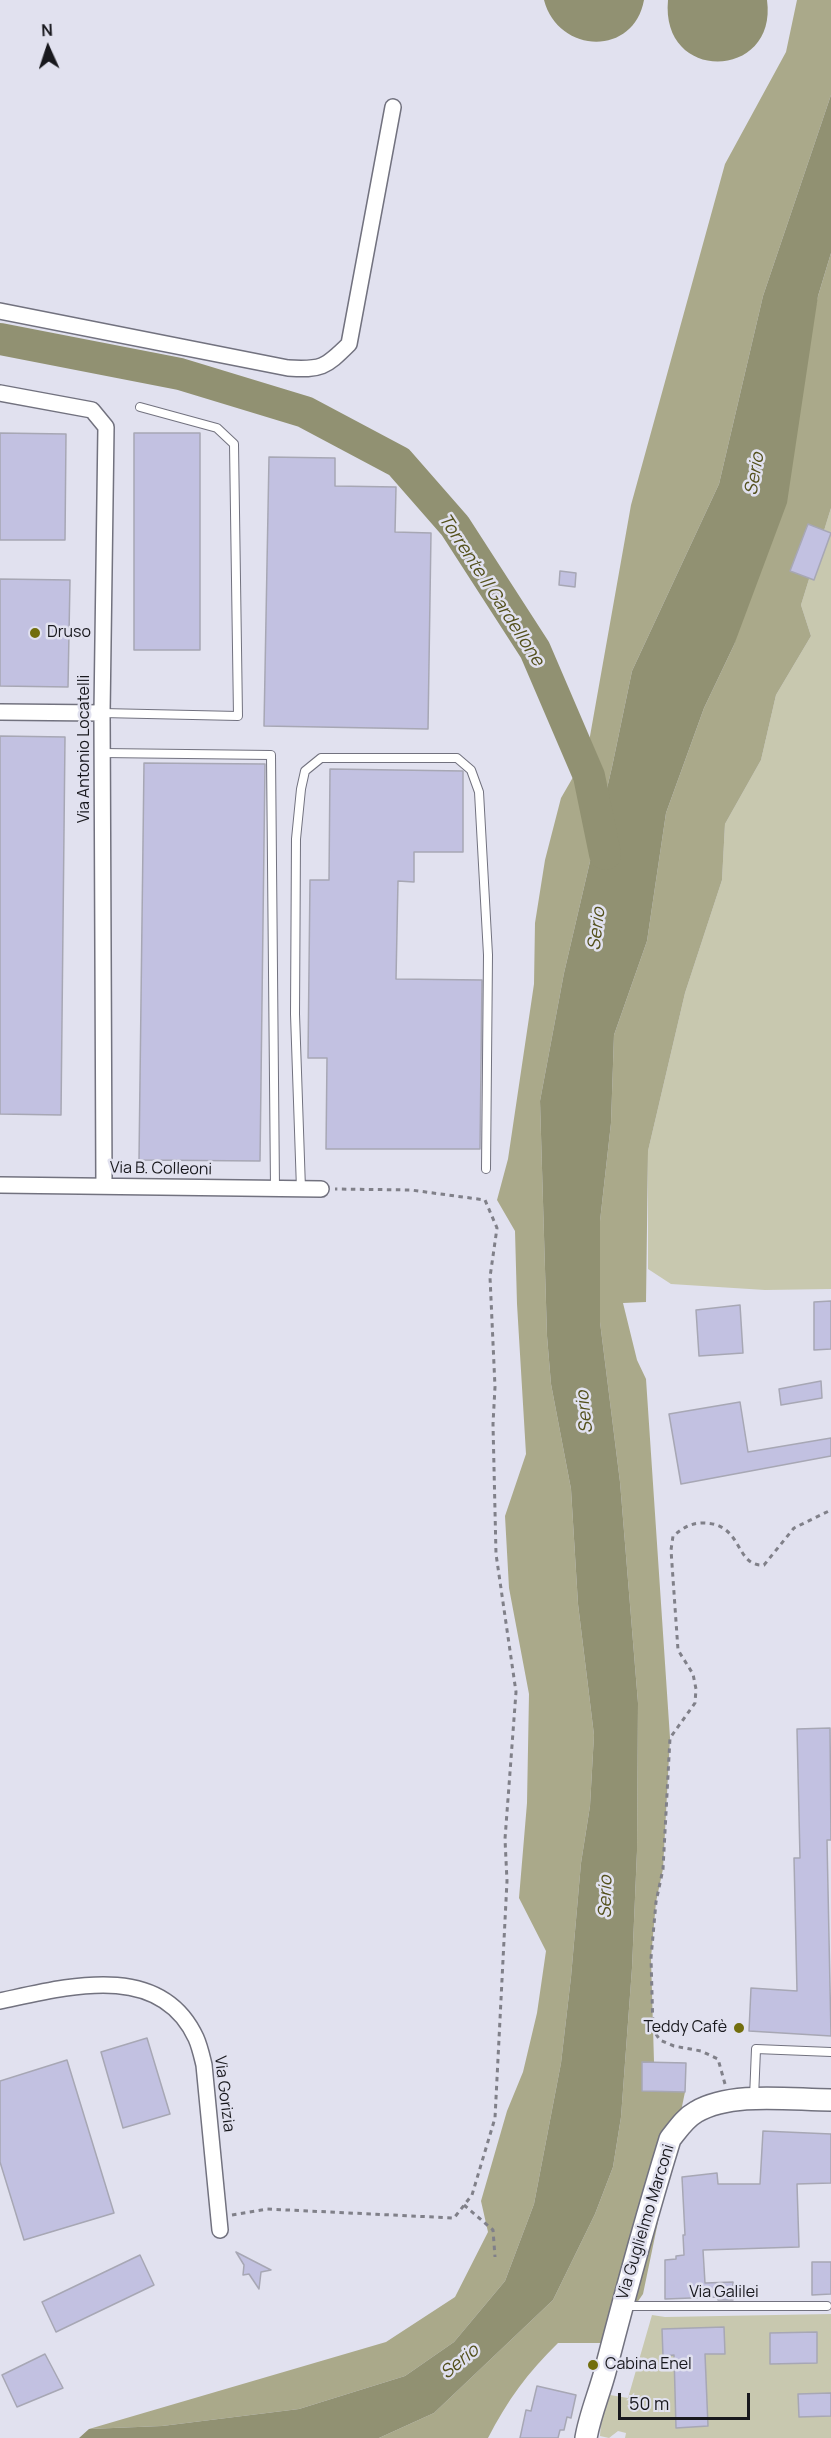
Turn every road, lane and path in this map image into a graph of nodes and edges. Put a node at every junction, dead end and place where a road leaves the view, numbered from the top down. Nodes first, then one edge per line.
1 (393, 107) dead end
2 (0, 311) edge
3 (0, 393) edge
4 (140, 407) dead end
5 (0, 712) edge
6 (102, 713) junction
7 (102, 753) junction
8 (486, 1169) dead end
9 (0, 1185) edge
10 (104, 1186) junction
11 (275, 1188) junction
12 (301, 1189) junction
13 (321, 1189) joint
14 (831, 1510) edge
15 (0, 2001) edge
16 (831, 2052) edge
17 (754, 2100) junction
18 (831, 2100) edge
19 (728, 2101) junction
20 (464, 2205) junction
21 (219, 2223) joint
22 (495, 2257) dead end
23 (621, 2306) junction
24 (827, 2306) dead end
25 (586, 2438) edge

1 - 2 street
3 - 6 street, Via Antonio Locatelli
4 - 6 lane
5 - 6 street
6 - 7 street, Via Antonio Locatelli
7 - 10 street, Via Antonio Locatelli
7 - 11 lane
8 - 12 lane
9 - 10 street, Via B. Colleoni
10 - 11 street, Via B. Colleoni
11 - 12 street, Via B. Colleoni
12 - 13 street, Via B. Colleoni
13 - 20 path
14 - 19 path
15 - 21 street, Via Gorizia
16 - 17 lane
17 - 18 street, Via Guglielmo Marconi
17 - 19 street, Via Guglielmo Marconi
19 - 23 street, Via Guglielmo Marconi
20 - 21 path
20 - 22 path
23 - 24 lane, Via Galilei
23 - 25 street, Via Guglielmo Marconi

